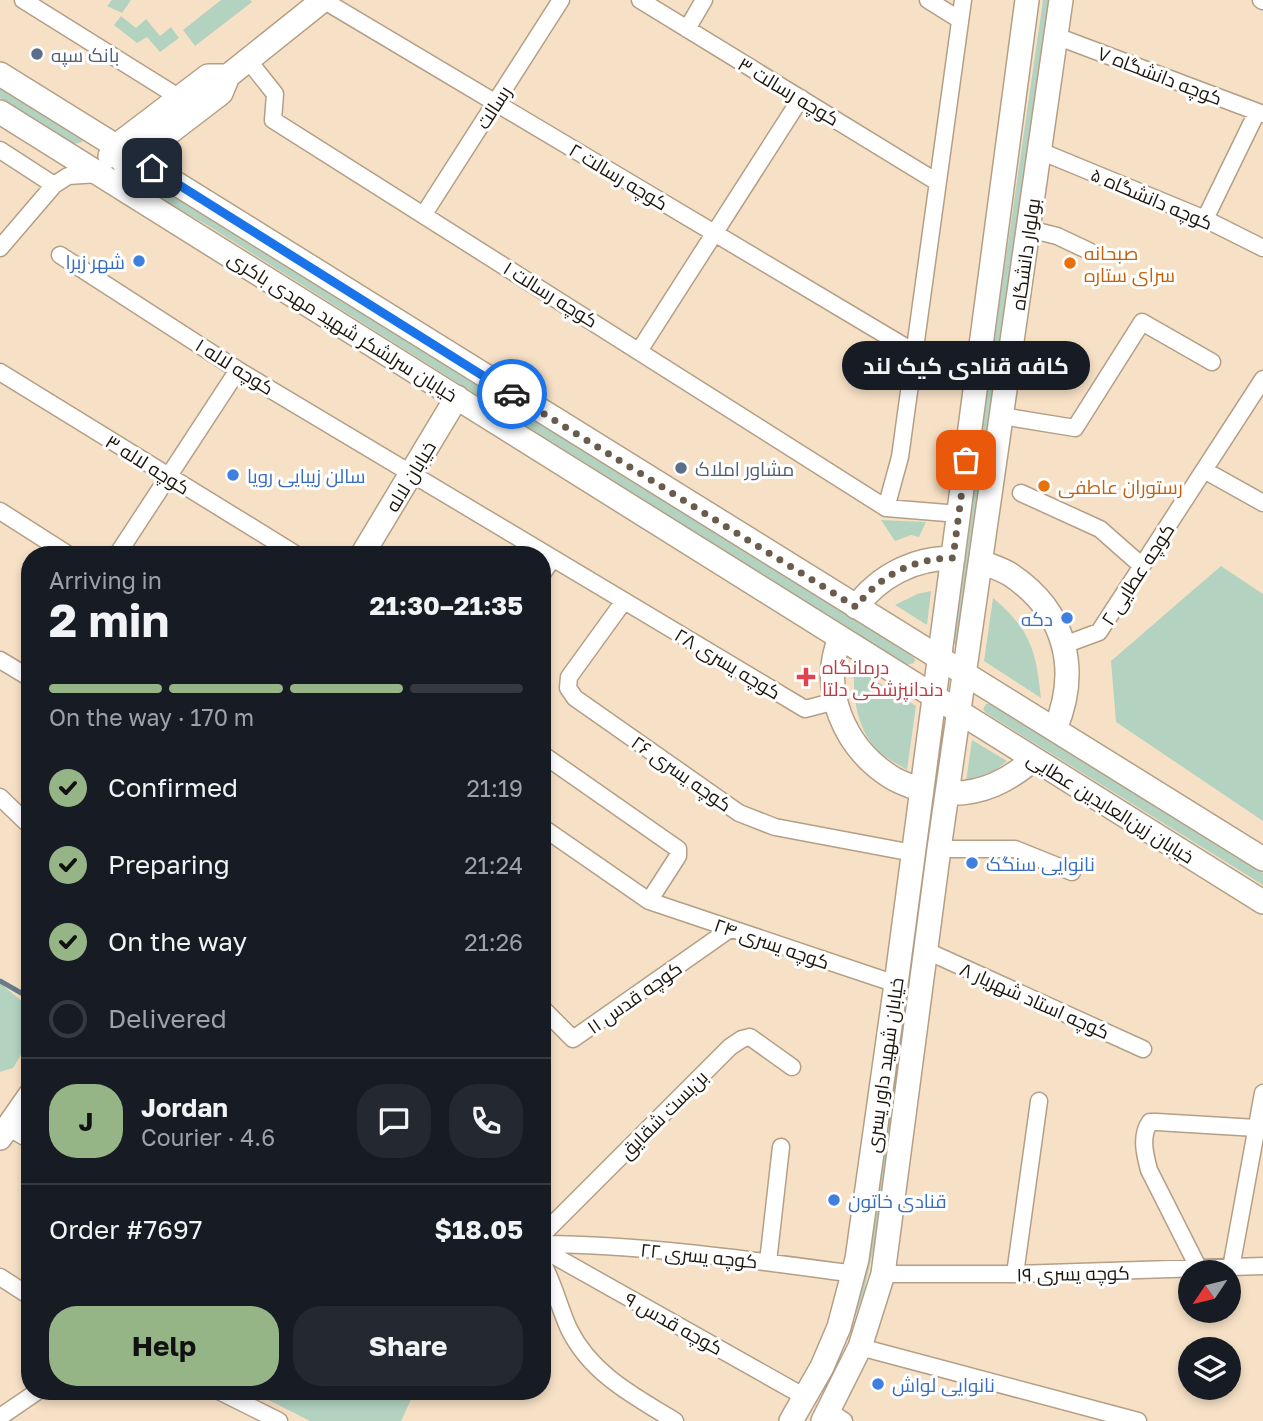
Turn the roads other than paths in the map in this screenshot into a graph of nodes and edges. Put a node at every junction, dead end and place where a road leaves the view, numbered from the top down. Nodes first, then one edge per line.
1 (23, 0) edge
2 (323, 0) edge
3 (561, 0) edge
4 (640, 0) edge
5 (704, 0) edge
6 (928, 0) edge
7 (963, 0) edge
8 (1027, 0) edge
9 (1061, 0) edge
10 (960, 20) junction
11 (687, 29) junction
12 (1056, 36) junction
13 (248, 60) junction
14 (0, 74) edge
15 (228, 76) junction
16 (180, 98) junction
17 (801, 98) junction
18 (496, 103) junction
19 (0, 112) edge
20 (1260, 113) edge
21 (116, 146) junction
22 (0, 150) edge
23 (1040, 151) junction
24 (136, 158) junction
25 (98, 174) junction
26 (937, 182) junction
27 (54, 185) junction
28 (425, 214) junction
29 (1205, 219) junction
30 (1029, 229) junction
31 (715, 233) junction
32 (0, 248) edge
33 (1263, 248) edge
34 (1089, 251) dead end
35 (60, 255) dead end
36 (639, 351) junction
37 (914, 352) junction
38 (1212, 362) dead end
39 (238, 370) junction
40 (0, 372) edge
41 (1263, 379) edge
42 (457, 397) junction
43 (1002, 416) junction
44 (1204, 470) junction
45 (412, 473) junction
46 (168, 477) junction
47 (1021, 493) dead end
48 (1263, 503) edge
49 (886, 508) junction
50 (0, 511) edge
51 (959, 514) junction
52 (55, 546) edge
53 (123, 546) edge
54 (282, 546) edge
55 (367, 546) edge
56 (533, 546) edge
57 (553, 558) joint
58 (953, 558) junction
59 (551, 561) edge
60 (981, 562) junction
61 (1142, 566) junction
62 (624, 601) junction
63 (856, 607) junction
64 (839, 638) junction
65 (1064, 645) junction
66 (939, 659) junction
67 (0, 660) edge
68 (21, 673) edge
69 (965, 674) junction
70 (934, 696) junction
71 (836, 701) junction
72 (959, 712) junction
73 (1055, 729) junction
74 (1034, 759) junction
75 (551, 760) edge
76 (921, 790) junction
77 (947, 793) junction
78 (0, 797) edge
79 (21, 817) edge
80 (551, 833) edge
81 (939, 849) junction
82 (914, 853) junction
83 (1263, 859) edge
84 (1072, 872) dead end
85 (649, 901) junction
86 (1263, 902) edge
87 (730, 929) junction
88 (927, 951) junction
89 (896, 984) junction
90 (551, 1022) edge
91 (1143, 1049) dead end
92 (793, 1067) dead end
93 (1263, 1093) edge
94 (1039, 1101) dead end
95 (21, 1108) edge
96 (1256, 1128) junction
97 (4, 1133) edge
98 (21, 1138) edge
99 (781, 1147) dead end
100 (551, 1226) edge
101 (551, 1246) edge
102 (551, 1252) edge
103 (1194, 1260) edge
104 (1232, 1260) edge
105 (768, 1262) junction
106 (1263, 1266) edge
107 (1241, 1267) edge
108 (1178, 1270) edge
109 (855, 1273) junction
110 (883, 1274) junction
111 (1015, 1274) junction
112 (0, 1277) edge
113 (551, 1280) edge
114 (21, 1290) edge
115 (860, 1347) junction
116 (805, 1398) junction
117 (25, 1400) edge
118 (237, 1400) edge
119 (0, 1417) edge
120 (832, 1418) edge
121 (279, 1421) edge
122 (676, 1421) edge
123 (791, 1421) edge
124 (1138, 1421) edge

1 - 16 street
2 - 13 main road
2 - 18 street, کوچه رسالت ۲
3 - 18 street, رسالت
4 - 11 street, کوچه رسالت ۳
5 - 11 street
6 - 10 street
7 - 10 street
8 - 51 main road, بولوار دانشگاه
9 - 12 main road, بولوار دانشگاه
10 - 26 street
11 - 17 street, کوچه رسالت ۳
12 - 20 street, کوچه دانشگاه ۷
12 - 23 main road, بولوار دانشگاه
13 - 15 main road
13 - 28 street, کوچه رسالت ۱
14 - 21 main road, خیابان سرلشکر شهید مهدی باکری
15 - 16 main road
15 - 24 main road
16 - 21 main road
17 - 26 street, کوچه رسالت ۳
17 - 31 street
18 - 28 street, رسالت
18 - 31 street, کوچه رسالت ۲
19 - 25 main road, خیابان سرلشکر شهید مهدی باکری
20 - 29 street
21 - 24 main road, خیابان سرلشکر شهید مهدی باکری
21 - 25 main road
22 - 27 street
23 - 29 street, کوچه دانشگاه ۵
23 - 30 main road, بولوار دانشگاه
24 - 25 main road
24 - 63 main road, خیابان سرلشکر شهید مهدی باکری
25 - 27 street
25 - 42 main road, خیابان سرلشکر شهید مهدی باکری
26 - 37 street
27 - 32 street
28 - 36 street, کوچه رسالت ۱
29 - 33 street, کوچه دانشگاه ۵
30 - 34 street
30 - 43 main road, بولوار دانشگاه
31 - 36 street
31 - 37 street, کوچه رسالت ۲
35 - 39 street, کوچه لاله ۱
36 - 49 street, کوچه رسالت ۱
37 - 49 street
38 - 43 street
39 - 45 street, کوچه لاله ۱
39 - 46 street
40 - 46 street, کوچه لاله ۳
41 - 44 street, کوچه عطایی ۲
42 - 45 main road, خیابان لاله
42 - 64 main road, خیابان سرلشکر شهید مهدی باکری
43 - 60 main road, بولوار دانشگاه
44 - 48 street
44 - 61 street, کوچه عطایی ۲
45 - 55 main road, خیابان لاله
45 - 56 street, کوچه لاله ۱
46 - 53 street
46 - 54 street, کوچه لاله ۳
47 - 61 street
49 - 51 street
50 - 52 street
51 - 58 main road, بولوار دانشگاه
57 - 59 street
57 - 62 street, کوچه یسری ۲۸
58 - 63 main road
58 - 66 main road, بولوار دانشگاه
60 - 65 main road
60 - 69 main road, بولوار دانشگاه
61 - 65 street, کوچه عطایی ۲
62 - 71 street, کوچه یسری ۲۸
62 - 82 street, کوچه یسری ۲۶
63 - 66 main road, خیابان سرلشکر شهید مهدی باکری
64 - 70 main road, خیابان سرلشکر شهید مهدی باکری
64 - 71 main road
65 - 73 main road
66 - 69 main road, خیابان زین‌العابدین عطایی
66 - 70 main road, بولوار دانشگاه
67 - 68 street
69 - 72 main road, بولوار دانشگاه
69 - 73 main road, خیابان زین‌العابدین عطایی
70 - 72 main road, خیابان زین‌العابدین عطایی
70 - 76 main road, خیابان شهید داور یسری
71 - 76 main road
72 - 74 main road, خیابان زین‌العابدین عطایی
72 - 77 main road, خیابان شهید داور یسری
73 - 83 main road, خیابان زین‌العابدین عطایی
74 - 77 main road
74 - 86 main road, خیابان زین‌العابدین عطایی
75 - 85 street
76 - 82 main road, خیابان شهید داور یسری
77 - 81 main road, خیابان شهید داور یسری
78 - 79 street
80 - 85 street, کوچه یسری ۲۴
81 - 84 street
81 - 88 main road, خیابان شهید داور یسری
82 - 89 main road, خیابان شهید داور یسری
85 - 87 street, کوچه یسری ۲۴
87 - 89 street, کوچه یسری ۲۴
87 - 90 street, کوچه قدس ۱۱
88 - 91 street, کوچه استاد شهریار ۸
88 - 110 main road, خیابان شهید داور یسری
89 - 109 main road, خیابان شهید داور یسری
92 - 100 street, بن‌بست شقایق
93 - 96 street
94 - 111 street
95 - 97 main road
96 - 103 street
96 - 104 street
97 - 98 street
99 - 105 street
101 - 105 street, کوچه یسری ۲۲
102 - 116 street, کوچه قدس ۹
105 - 109 street, کوچه یسری ۲۲
106 - 107 street, کوچه یسری ۱۹
108 - 111 street, کوچه یسری ۱۹
109 - 116 main road, خیابان شهید داور یسری
110 - 111 street, کوچه یسری ۱۹
110 - 115 main road, خیابان شهید داور یسری
112 - 114 street
113 - 122 street
115 - 120 main road, خیابان شهید داور یسری
115 - 124 street
116 - 120 main road
116 - 123 main road, خیابان شهید داور یسری
117 - 119 street
118 - 121 street

